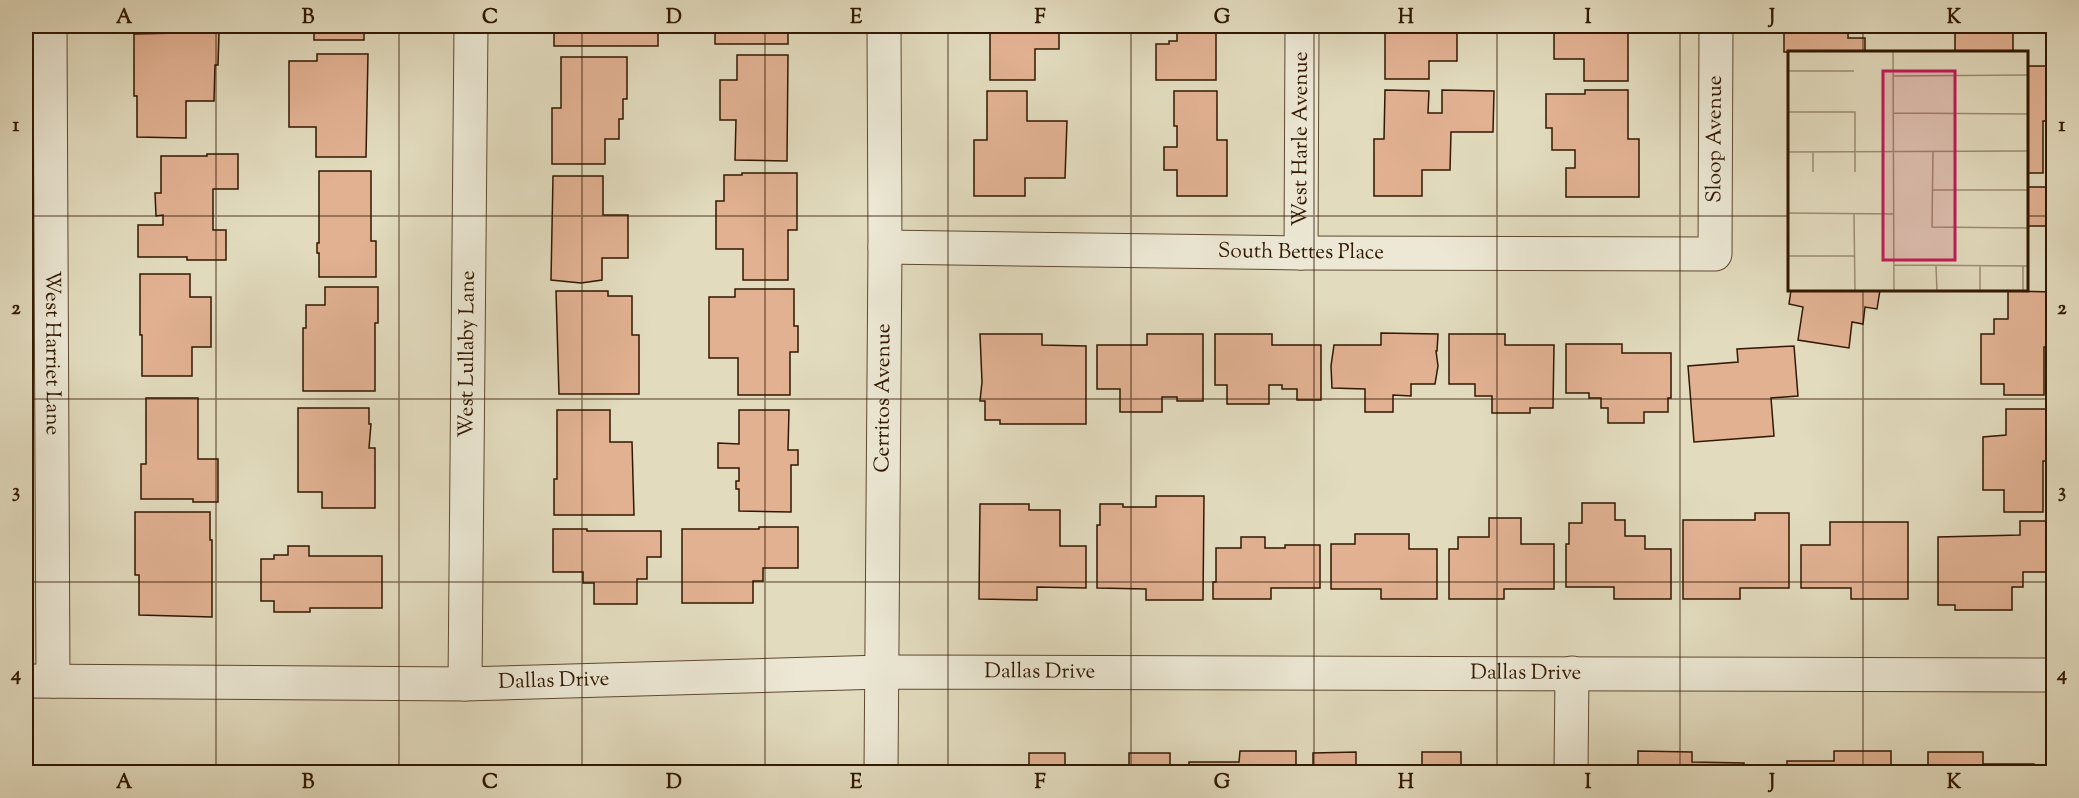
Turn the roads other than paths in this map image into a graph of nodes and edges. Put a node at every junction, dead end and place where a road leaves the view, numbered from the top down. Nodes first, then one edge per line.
1 (50, 26) edge
2 (471, 26) edge
3 (884, 26) edge
4 (1302, 26) edge
5 (1716, 26) edge
6 (885, 247) junction
7 (1301, 252) junction
8 (1715, 254) joint
9 (882, 672) junction
10 (1572, 673) junction
11 (2054, 675) edge
12 (39, 681) edge
13 (465, 684) junction
14 (881, 772) edge
15 (1571, 772) edge

1 - 12 street, West Harriet Lane
2 - 13 street, West Lullaby Lane
3 - 6 street, Cerritos Avenue
4 - 7 street, West Harle Avenue
5 - 8 street, Sloop Avenue
6 - 7 street, South Bettes Place
6 - 9 street, Cerritos Avenue
7 - 8 street, South Bettes Place
9 - 10 street, Dallas Drive
9 - 13 street, Dallas Drive
9 - 14 street, Cerritos Avenue
10 - 11 street, Dallas Drive
10 - 15 street
12 - 13 street, Dallas Drive

